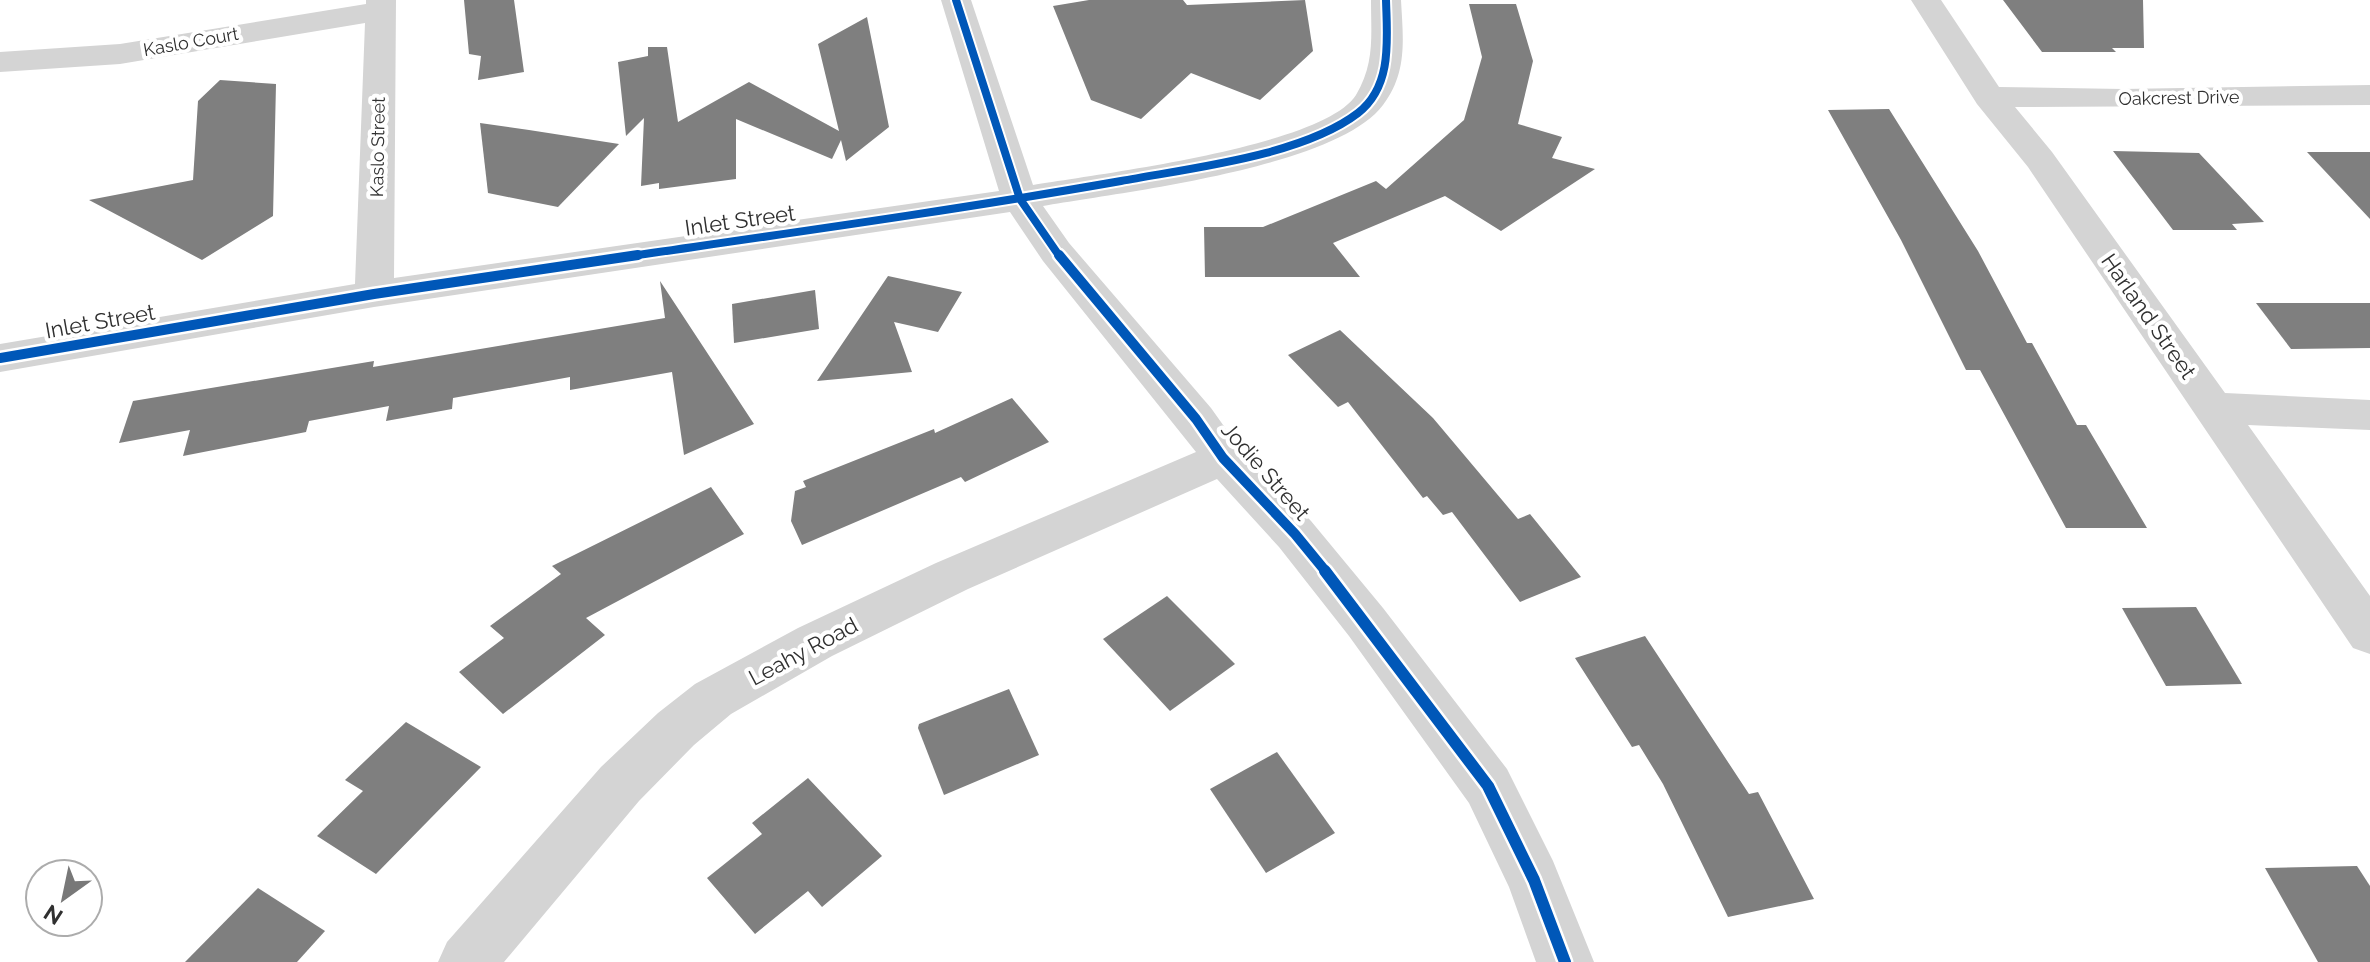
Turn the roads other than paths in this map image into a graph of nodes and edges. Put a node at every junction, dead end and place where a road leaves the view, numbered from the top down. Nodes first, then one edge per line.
1 (956, 0) edge
2 (1386, 0) edge
3 (1926, 0) edge
4 (381, 6) edge
5 (0, 62) edge
6 (2370, 95) edge
7 (1989, 97) junction
8 (1020, 199) junction
9 (374, 294) junction
10 (0, 358) edge
11 (2213, 408) junction
12 (2370, 415) edge
13 (1223, 458) junction
14 (2370, 634) edge
15 (467, 962) edge
16 (1565, 962) edge

1 - 8 street, Jodie Street
2 - 8 street, Inlet Street
3 - 7 street, Harland Street
4 - 5 street, Kaslo Court
4 - 9 street, Kaslo Street
6 - 7 street, Oakcrest Drive
7 - 11 street, Harland Street
8 - 9 street, Inlet Street
8 - 13 street, Jodie Street
9 - 10 street, Inlet Street
11 - 12 street
11 - 14 street, Harland Street
13 - 15 street, Leahy Road
13 - 16 street, Jodie Street

